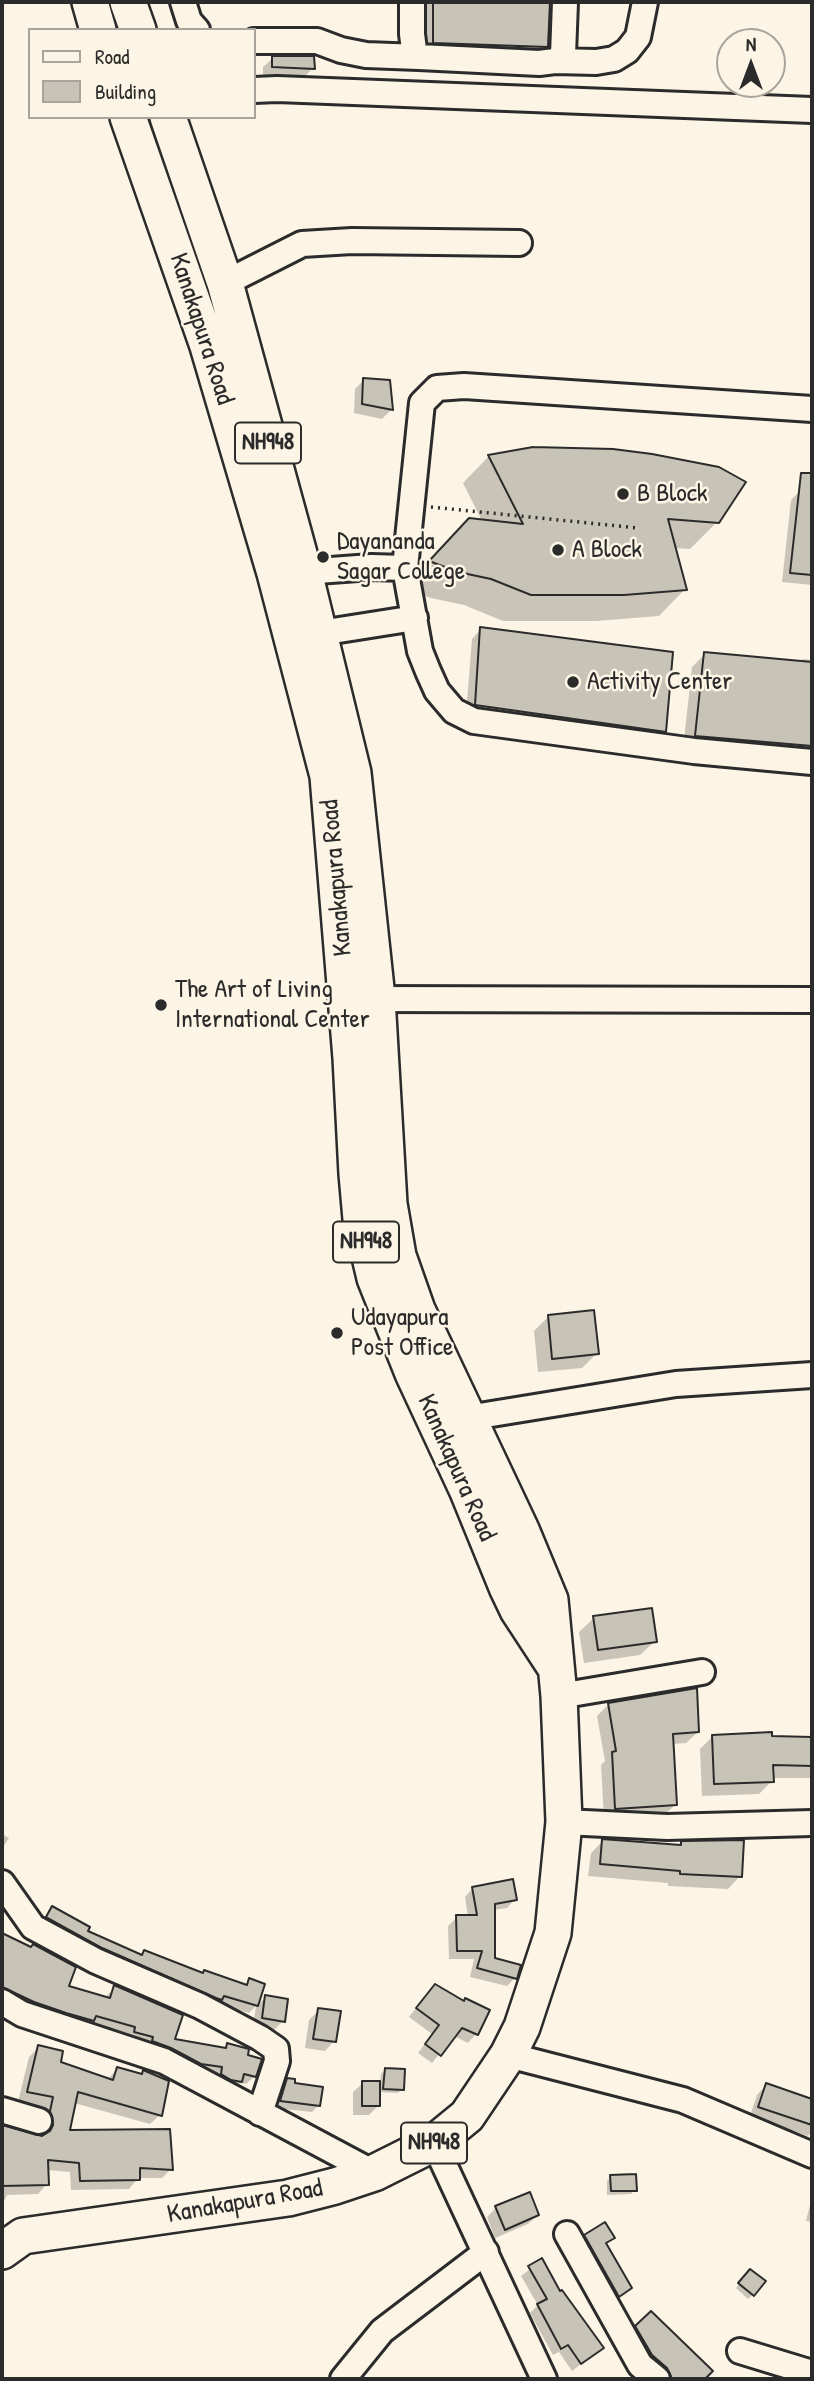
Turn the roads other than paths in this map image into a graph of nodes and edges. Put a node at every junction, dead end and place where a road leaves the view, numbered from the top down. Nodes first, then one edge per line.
1 (90, 2) edge
2 (128, 2) edge
3 (183, 2) edge
4 (412, 2) edge
5 (565, 2) edge
6 (645, 2) edge
7 (97, 28) edge
8 (137, 28) edge
9 (195, 28) edge
10 (256, 41) edge
11 (419, 57) junction
12 (555, 61) junction
13 (256, 90) edge
14 (812, 110) edge
15 (129, 119) edge
16 (169, 119) edge
17 (519, 243) dead end
18 (225, 283) junction
19 (812, 409) edge
20 (405, 568) junction
21 (304, 572) junction
22 (415, 618) junction
23 (320, 633) junction
24 (812, 762) edge
25 (362, 999) junction
26 (812, 1000) edge
27 (405, 1316) junction
28 (812, 1375) edge
29 (467, 1418) junction
30 (702, 1672) dead end
31 (558, 1682) junction
32 (564, 1822) junction
33 (812, 1823) edge
34 (2, 1883) edge
35 (2, 2002) edge
36 (508, 2055) junction
37 (2, 2110) edge
38 (260, 2113) junction
39 (39, 2121) dead end
40 (434, 2143) junction
41 (812, 2155) edge
42 (374, 2173) junction
43 (567, 2234) dead end
44 (9, 2238) edge
45 (486, 2252) junction
46 (740, 2351) dead end
47 (812, 2373) edge
48 (343, 2379) edge
49 (544, 2379) edge
50 (657, 2379) edge

1 - 7 highway
2 - 8 highway
3 - 9 street
4 - 11 street
5 - 12 street
6 - 12 street
10 - 11 street
11 - 12 street
13 - 14 street
15 - 25 highway, Kanakapura Road / NH948
16 - 18 highway, Kanakapura Road / NH948
17 - 18 street
18 - 21 highway, Kanakapura Road / NH948
19 - 20 street
20 - 21 street
20 - 22 street
21 - 23 highway, Kanakapura Road / NH948
22 - 23 street
22 - 24 street
23 - 25 highway, Kanakapura Road / NH948
25 - 26 street
25 - 27 highway, Kanakapura Road / NH948
27 - 29 highway, Kanakapura Road / NH948
27 - 31 highway, Kanakapura Road / NH948
28 - 29 street
29 - 31 highway, Kanakapura Road / NH948
30 - 31 street
31 - 32 highway, Kanakapura Road / NH948
32 - 33 street
32 - 36 highway, Kanakapura Road / NH948
34 - 38 street
35 - 38 street
36 - 40 highway, Kanakapura Road / NH948
36 - 41 street
37 - 39 street
38 - 42 street
40 - 42 highway, Kanakapura Road / NH948
40 - 45 street
42 - 44 highway, Kanakapura Road / NH948
43 - 50 street
45 - 48 street
45 - 49 street
46 - 47 street

